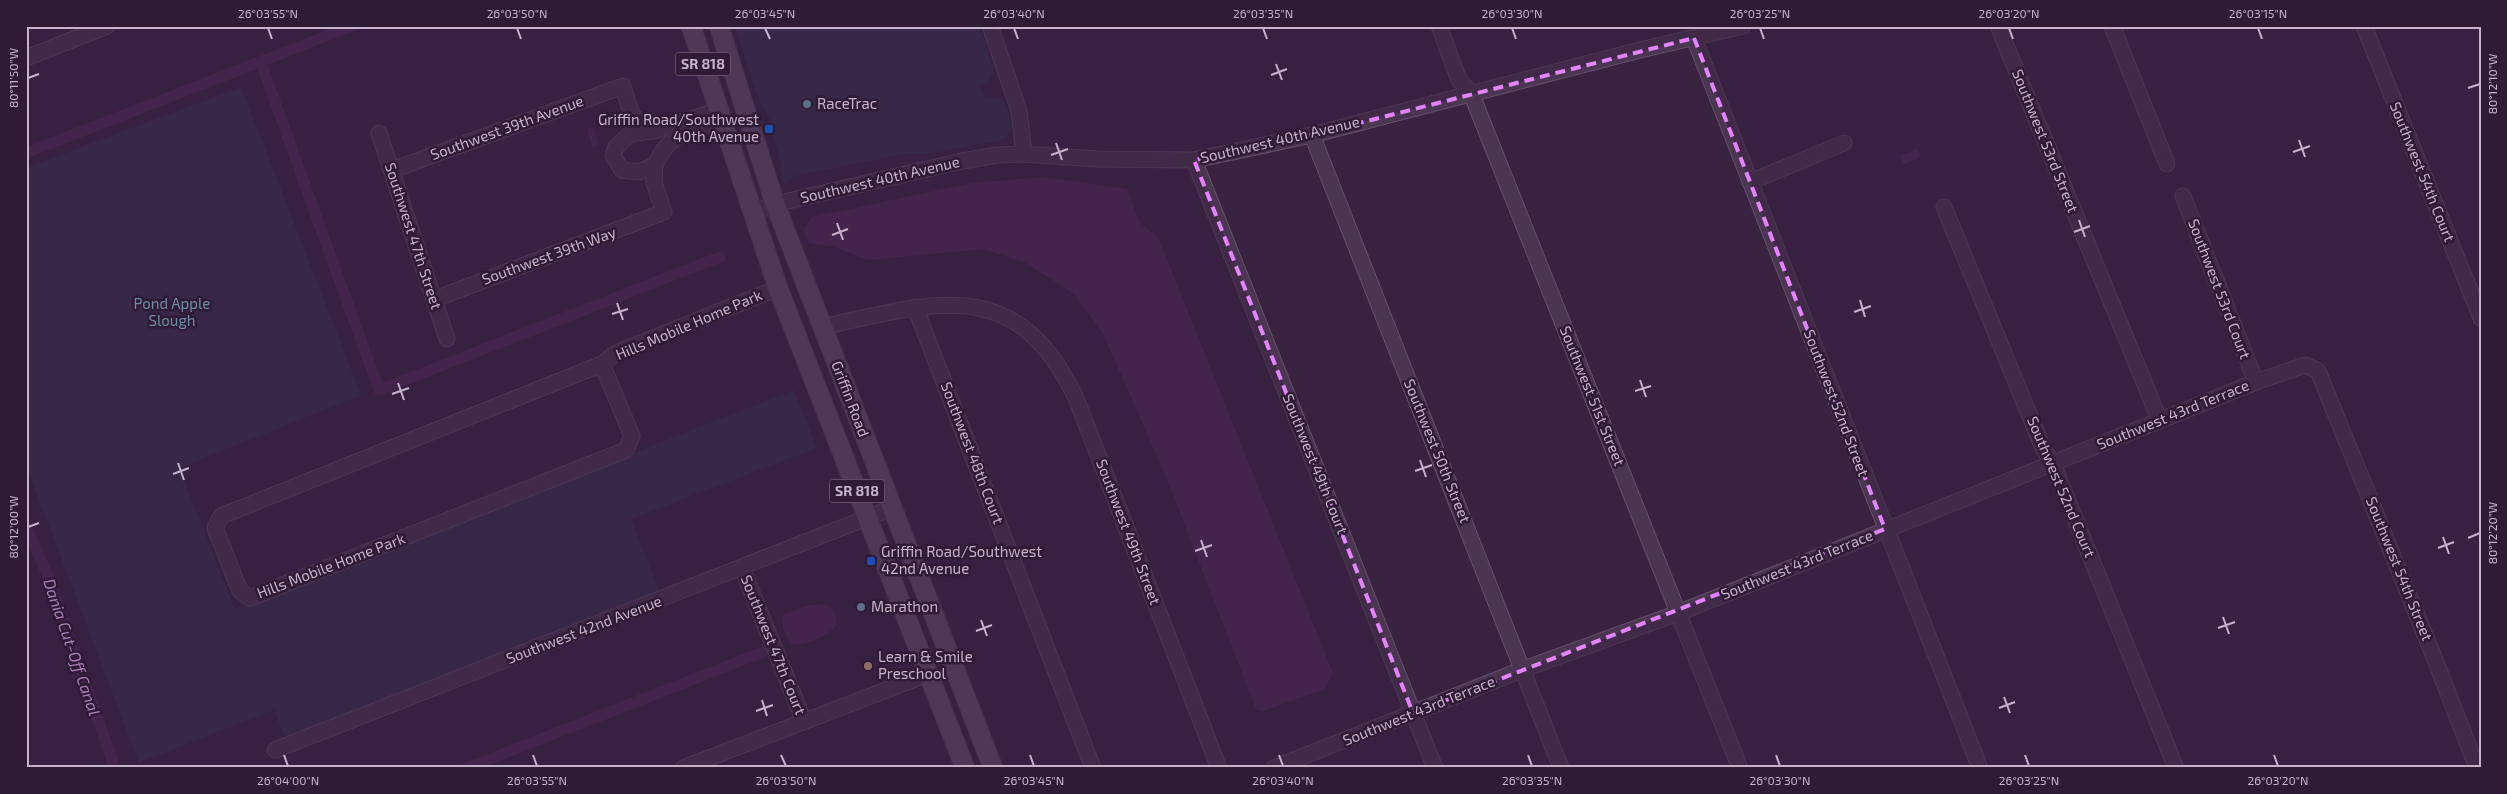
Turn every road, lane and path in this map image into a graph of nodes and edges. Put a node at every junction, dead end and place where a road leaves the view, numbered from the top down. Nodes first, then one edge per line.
1 (107, 26) edge
2 (692, 26) edge
3 (719, 26) edge
4 (990, 26) edge
5 (1439, 26) edge
6 (1744, 26) edge
7 (1998, 26) edge
8 (2112, 26) edge
9 (2364, 26) edge
10 (1694, 38) junction
11 (26, 58) edge
12 (1471, 93) junction
13 (632, 116) junction
14 (719, 116) junction
15 (648, 131) junction
16 (379, 133) dead end
17 (1312, 136) junction
18 (625, 138) junction
19 (1844, 143) dead end
20 (1024, 154) junction
21 (1194, 160) junction
22 (2167, 164) dead end
23 (655, 165) junction
24 (392, 170) junction
25 (635, 172) junction
26 (1750, 182) junction
27 (654, 183) junction
28 (2183, 196) dead end
29 (775, 204) junction
30 (1944, 207) dead end
31 (752, 213) junction
32 (778, 288) junction
33 (2477, 295) edge
34 (434, 298) junction
35 (915, 307) junction
36 (2481, 318) edge
37 (822, 327) junction
38 (447, 339) dead end
39 (602, 364) junction
40 (2318, 372) joint
41 (2256, 382) junction
42 (2160, 421) junction
43 (2053, 464) junction
44 (892, 508) junction
45 (867, 518) junction
46 (1885, 529) junction
47 (742, 568) junction
48 (1678, 613) junction
49 (1524, 669) junction
50 (928, 674) junction
51 (1413, 713) junction
52 (804, 721) junction
53 (275, 750) dead end
54 (683, 768) edge
55 (965, 768) edge
56 (993, 768) edge
57 (1093, 768) edge
58 (1219, 768) edge
59 (1274, 768) edge
60 (1434, 768) edge
61 (1561, 768) edge
62 (1740, 768) edge
63 (1980, 768) edge
64 (2176, 768) edge
65 (2477, 768) edge

1 - 11 street
2 - 14 main road, Griffin Road / SR 818
3 - 29 main road, Griffin Road / SR 818
4 - 20 street
5 - 12 street, Southwest 51st Street
6 - 10 street, Southwest 40th Avenue
7 - 42 street, Southwest 53rd Street
8 - 22 street
9 - 33 street, Southwest 54th Court
10 - 12 street, Southwest 40th Avenue
10 - 26 street, Southwest 52nd Street
12 - 17 street, Southwest 40th Avenue
12 - 48 street, Southwest 51st Street
13 - 15 street
13 - 18 street
13 - 24 street, Southwest 39th Avenue
14 - 15 street
14 - 23 street
14 - 31 main road, Griffin Road / SR 818
15 - 18 street
16 - 24 street, Southwest 47th Street
17 - 21 street, Southwest 40th Avenue
17 - 49 street, Southwest 50th Street
18 - 25 street
19 - 26 street
20 - 21 street, Southwest 40th Avenue
20 - 29 street, Southwest 40th Avenue
21 - 51 street, Southwest 49th Court
23 - 25 street
23 - 27 street
24 - 34 street, Southwest 47th Street
25 - 27 street
26 - 46 street, Southwest 52nd Street
27 - 34 street, Southwest 39th Way
28 - 41 street, Southwest 53rd Court
29 - 31 street, Southwest 40th Avenue
29 - 37 main road, Griffin Road / SR 818
30 - 43 street, Southwest 52nd Court
31 - 32 main road, Griffin Road / SR 818
32 - 39 street, Hills Mobile Home Park
32 - 45 main road, Griffin Road / SR 818
33 - 36 street, Southwest 54th Court
34 - 38 street, Southwest 47th Street
35 - 37 street, Southwest 49th Street
35 - 57 street, Southwest 48th Court
35 - 58 street, Southwest 49th Street
37 - 44 main road, Griffin Road / SR 818
39 - 39 street, Hills Mobile Home Park
40 - 41 street, Southwest 43rd Terrace
40 - 65 street, Southwest 54th Street
41 - 42 street, Southwest 43rd Terrace
42 - 43 street, Southwest 43rd Terrace
43 - 46 street, Southwest 43rd Terrace
43 - 64 street, Southwest 52nd Court
44 - 45 street, Southwest 42nd Avenue
44 - 56 main road, Griffin Road / SR 818
45 - 47 street, Southwest 42nd Avenue
45 - 50 main road, Griffin Road / SR 818
46 - 48 street, Southwest 43rd Terrace
46 - 63 street, Southwest 52nd Street
47 - 52 street, Southwest 47th Court
47 - 53 street, Southwest 42nd Avenue
48 - 49 street, Southwest 43rd Terrace
48 - 62 street, Southwest 51st Street
49 - 51 street, Southwest 43rd Terrace
49 - 61 street, Southwest 50th Street
50 - 52 street
50 - 55 main road, Griffin Road / SR 818
51 - 59 street, Southwest 43rd Terrace
51 - 60 street, Southwest 49th Court
52 - 54 street

